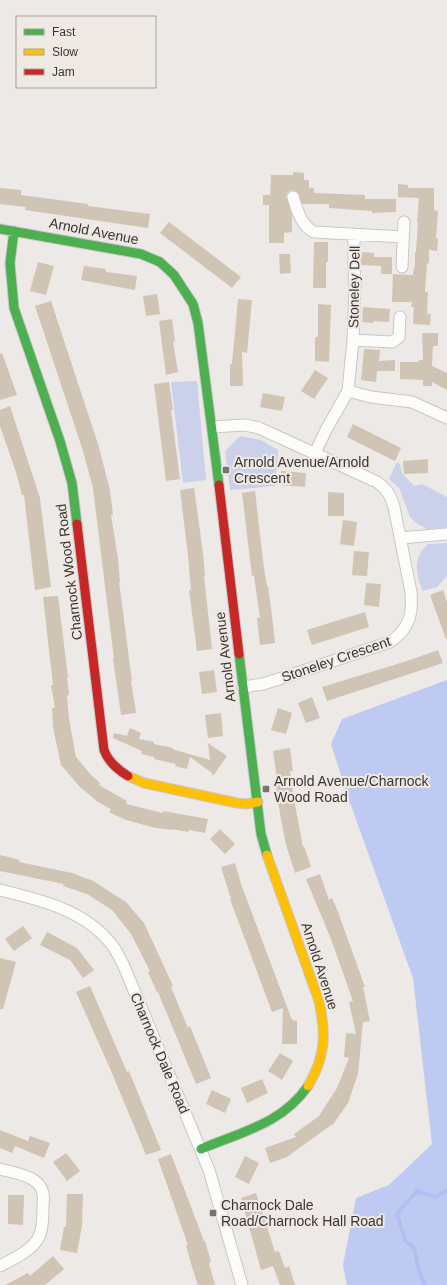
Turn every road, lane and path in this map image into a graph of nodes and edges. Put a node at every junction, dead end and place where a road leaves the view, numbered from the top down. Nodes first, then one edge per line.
1 (293, 196) dead end
2 (404, 222) dead end
3 (0, 229) edge
4 (14, 231) junction
5 (354, 234) junction
6 (403, 237) junction
7 (402, 267) dead end
8 (400, 317) dead end
9 (353, 340) junction
10 (348, 390) junction
11 (447, 418) edge
12 (212, 427) junction
13 (315, 453) junction
14 (447, 534) edge
15 (400, 538) junction
16 (243, 687) junction
17 (258, 802) junction
18 (0, 890) edge
19 (201, 1149) junction
20 (0, 1169) edge
21 (0, 1266) edge
22 (242, 1285) edge

1 - 5 street, Stoneley Dell
2 - 6 street
3 - 4 street, Arnold Avenue
4 - 12 street, Arnold Avenue
4 - 17 street, Charnock Wood Road
5 - 6 street, Stoneley Dell
5 - 9 street, Stoneley Dell
6 - 7 street
8 - 9 street, Stoneley Dell
9 - 10 street, Stoneley Dell
10 - 11 street
10 - 13 street, Stoneley Dell
12 - 13 street, Stoneley Crescent
12 - 16 street, Arnold Avenue
13 - 15 street, Stoneley Crescent
14 - 15 street
15 - 16 street, Stoneley Crescent
16 - 17 street, Arnold Avenue
17 - 19 street, Arnold Avenue
18 - 19 street, Charnock Dale Road
19 - 22 street, Charnock Dale Road
20 - 21 street

